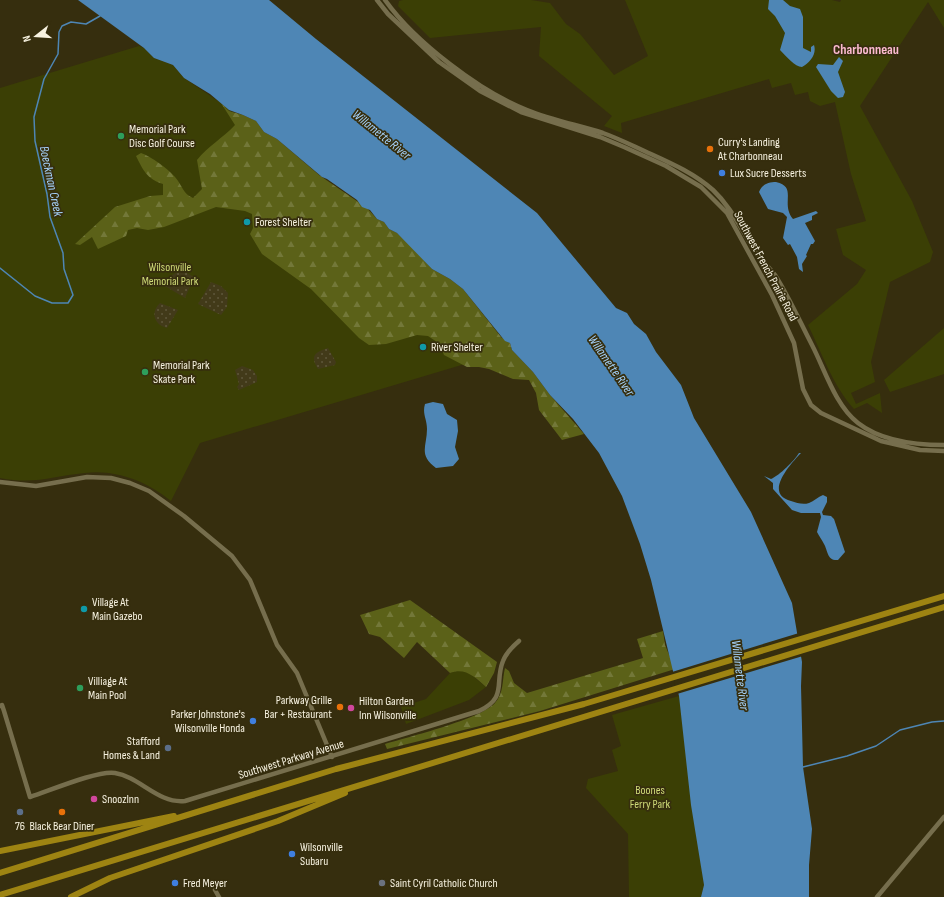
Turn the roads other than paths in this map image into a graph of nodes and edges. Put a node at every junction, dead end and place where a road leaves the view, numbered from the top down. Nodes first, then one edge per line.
1 (378, 0) edge
2 (385, 0) edge
3 (944, 445) edge
4 (944, 451) edge
5 (0, 482) edge
6 (944, 592) edge
7 (944, 596) edge
8 (924, 601) junction
9 (944, 607) edge
10 (519, 642) dead end
11 (1, 705) edge
12 (332, 757) junction
13 (373, 781) junction
14 (201, 810) junction
15 (944, 817) edge
16 (0, 847) edge
17 (9, 850) junction
18 (0, 851) edge
19 (2, 872) edge
20 (215, 890) dead end
21 (0, 895) edge
22 (71, 897) edge
23 (219, 897) edge
24 (877, 897) edge

1 - 4 street, Southwest French Prairie Road
2 - 3 street, Southwest French Prairie Road
5 - 12 street
6 - 8 highway
7 - 8 highway
8 - 14 highway
9 - 13 highway
10 - 12 street, Southwest Parkway Avenue
11 - 12 street, Southwest Parkway Avenue
13 - 21 highway
13 - 22 highway
14 - 17 highway
14 - 19 highway
15 - 24 street
16 - 17 highway
17 - 18 highway
20 - 23 street

